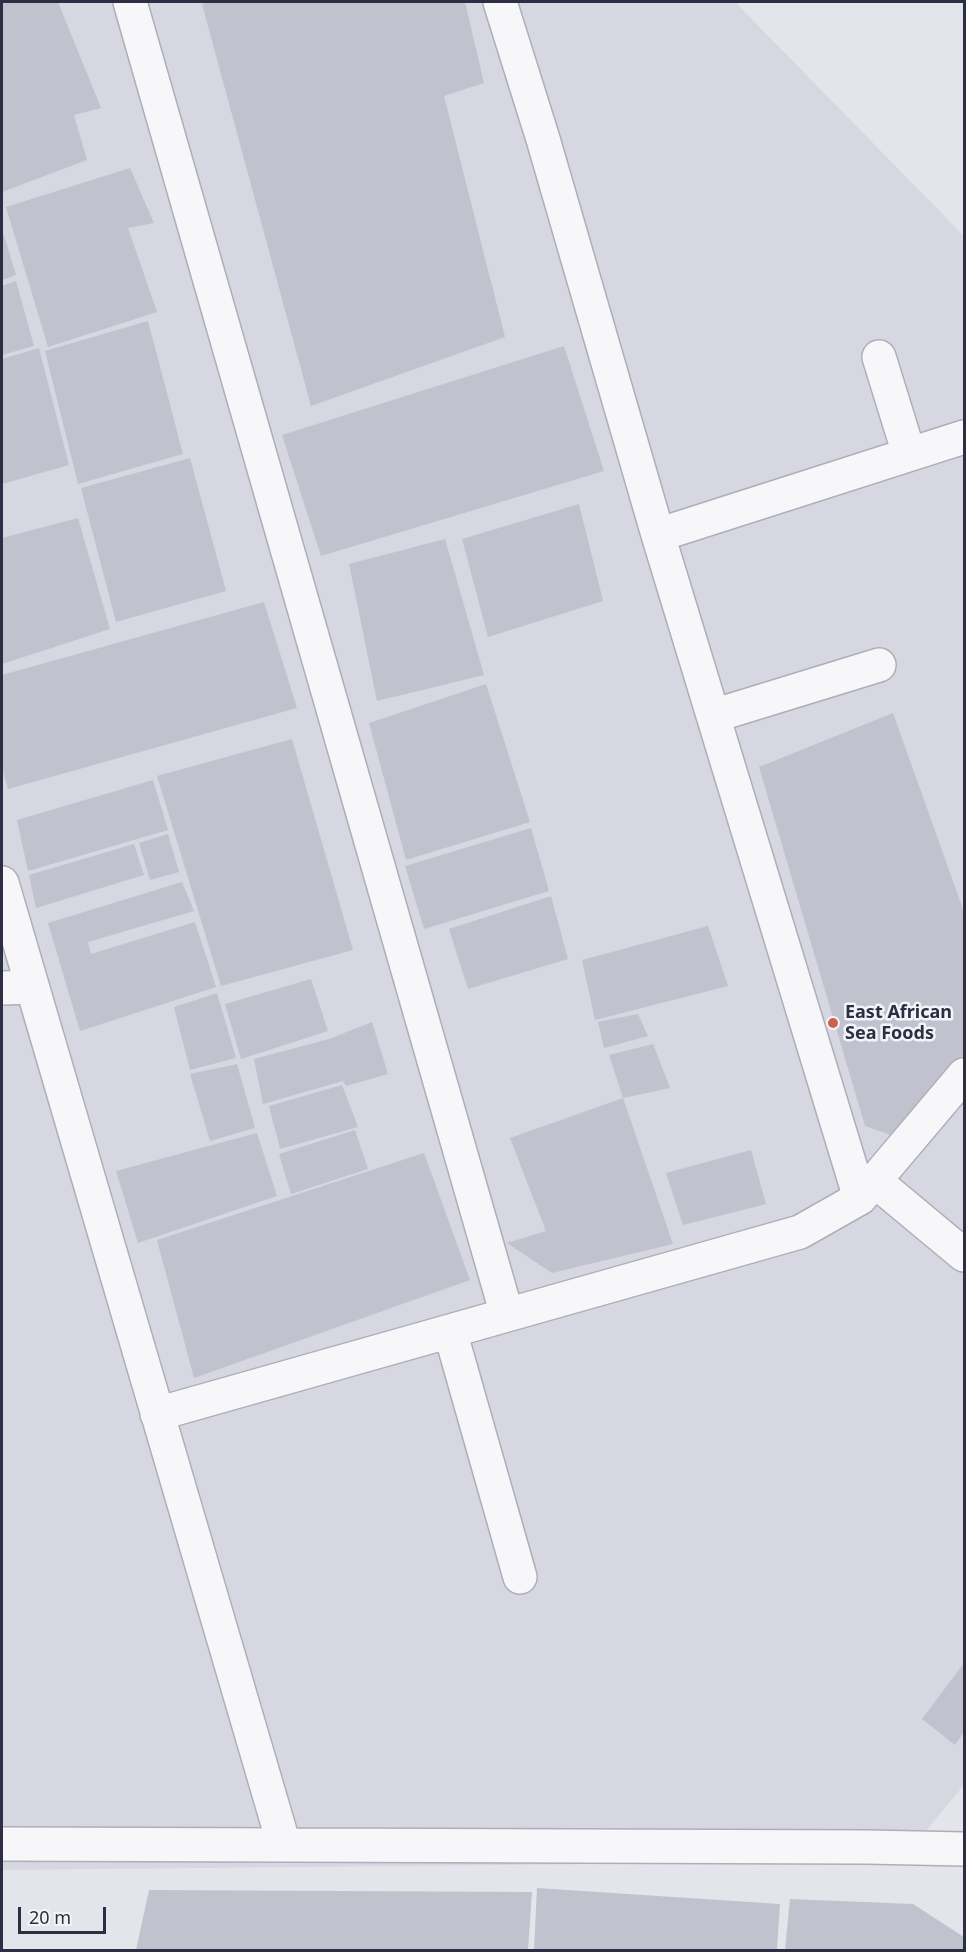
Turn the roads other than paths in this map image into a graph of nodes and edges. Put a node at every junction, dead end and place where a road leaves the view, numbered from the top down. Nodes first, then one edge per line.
1 (130, 2) edge
2 (500, 2) edge
3 (879, 357) dead end
4 (964, 436) edge
5 (909, 454) junction
6 (658, 535) junction
7 (879, 665) dead end
8 (713, 716) junction
9 (2, 884) edge
10 (17, 988) edge
11 (964, 1075) edge
12 (868, 1190) junction
13 (964, 1255) edge
14 (507, 1315) junction
15 (450, 1331) junction
16 (158, 1414) junction
17 (520, 1577) dead end
18 (2, 1844) edge
19 (284, 1845) junction
20 (964, 1849) edge

1 - 14 street
2 - 6 street
3 - 5 street
4 - 5 street
5 - 6 street
6 - 8 street
7 - 8 street
8 - 12 street
9 - 10 street
10 - 16 street
11 - 12 street
12 - 13 street
12 - 14 street
14 - 15 street
15 - 16 street
15 - 17 street
16 - 19 street
18 - 19 street
19 - 20 street

